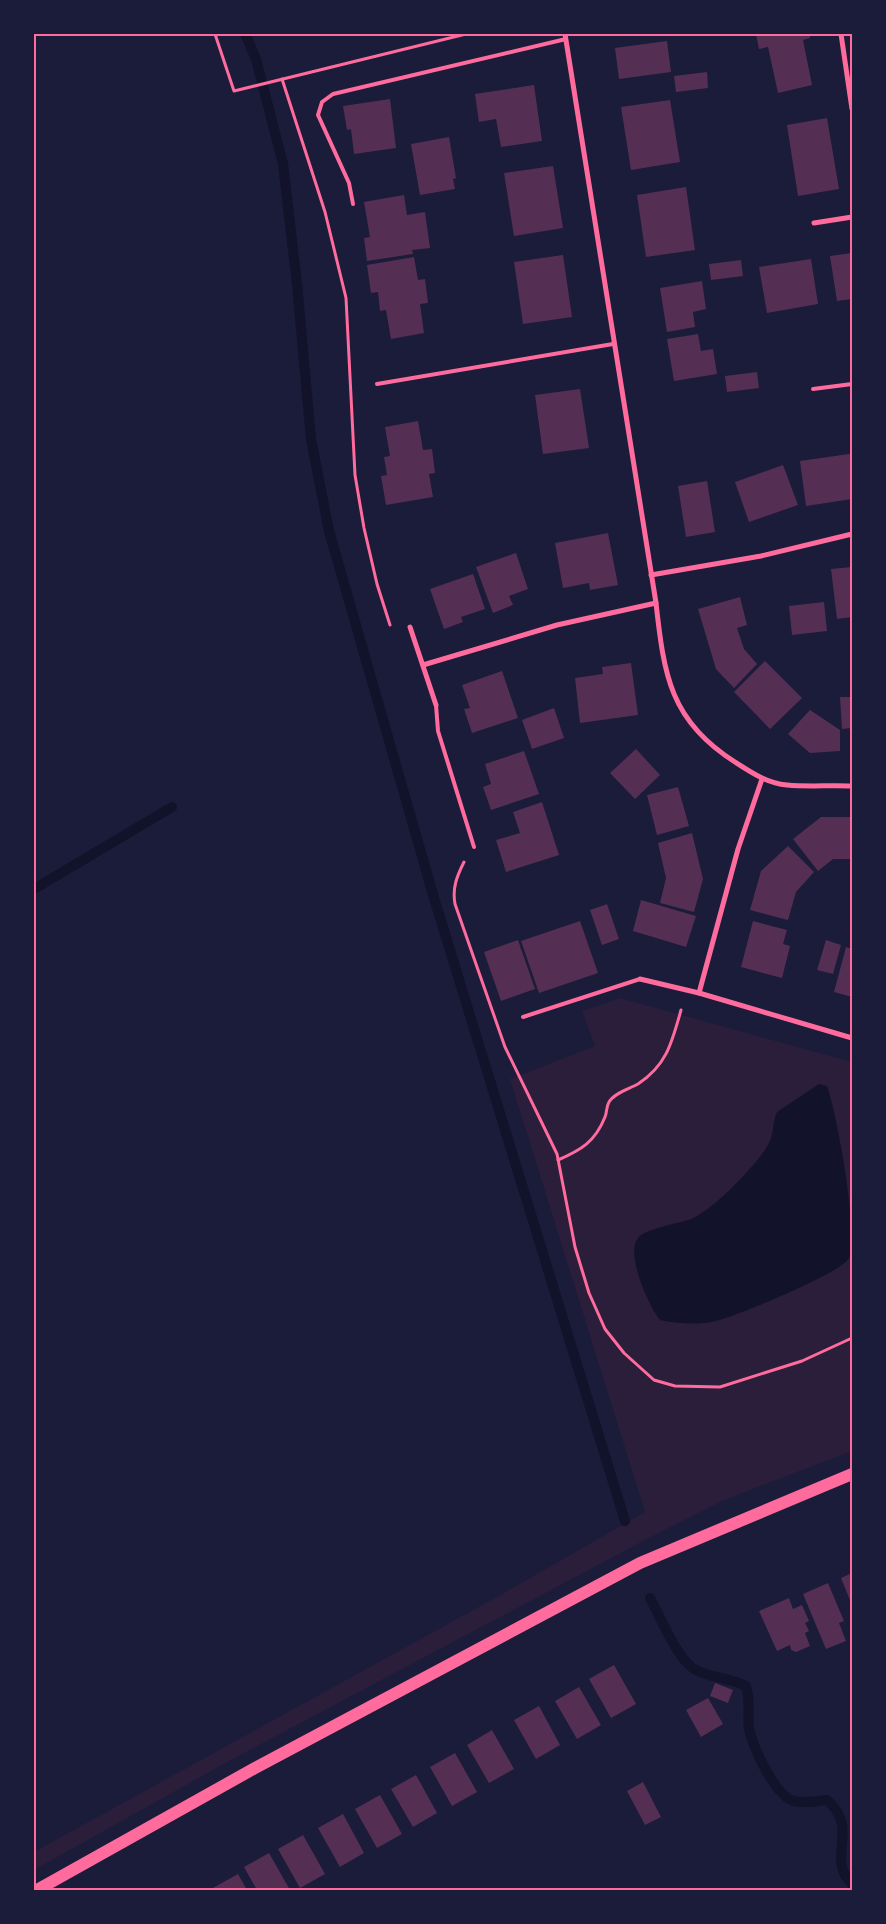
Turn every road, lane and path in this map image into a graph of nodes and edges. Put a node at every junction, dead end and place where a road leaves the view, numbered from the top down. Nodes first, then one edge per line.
1 (214, 34) edge
2 (466, 34) edge
3 (841, 34) edge
4 (565, 36) edge
5 (851, 88) edge
6 (852, 109) edge
7 (352, 204) dead end
8 (852, 217) edge
9 (814, 222) dead end
10 (613, 344) junction
11 (377, 384) dead end
12 (852, 384) edge
13 (813, 390) dead end
14 (852, 534) edge
15 (651, 576) junction
16 (656, 603) junction
17 (410, 627) dead end
18 (423, 665) junction
19 (436, 706) joint
20 (762, 779) junction
21 (852, 786) edge
22 (474, 847) dead end
23 (640, 979) joint
24 (687, 990) junction
25 (698, 992) junction
26 (523, 1017) dead end
27 (852, 1038) edge
28 (558, 1160) dead end
29 (852, 1474) edge
30 (37, 1890) edge

1 - 2 path
3 - 5 street
4 - 7 lane
4 - 10 street
5 - 6 street
8 - 9 street
10 - 11 lane
10 - 15 street
12 - 13 lane
14 - 15 street
15 - 16 street
16 - 18 street
16 - 20 street
17 - 18 street
18 - 19 street
19 - 22 lane
20 - 21 street
20 - 25 street
23 - 24 street
23 - 26 lane
24 - 25 street
24 - 28 path
25 - 27 street
29 - 30 main road

